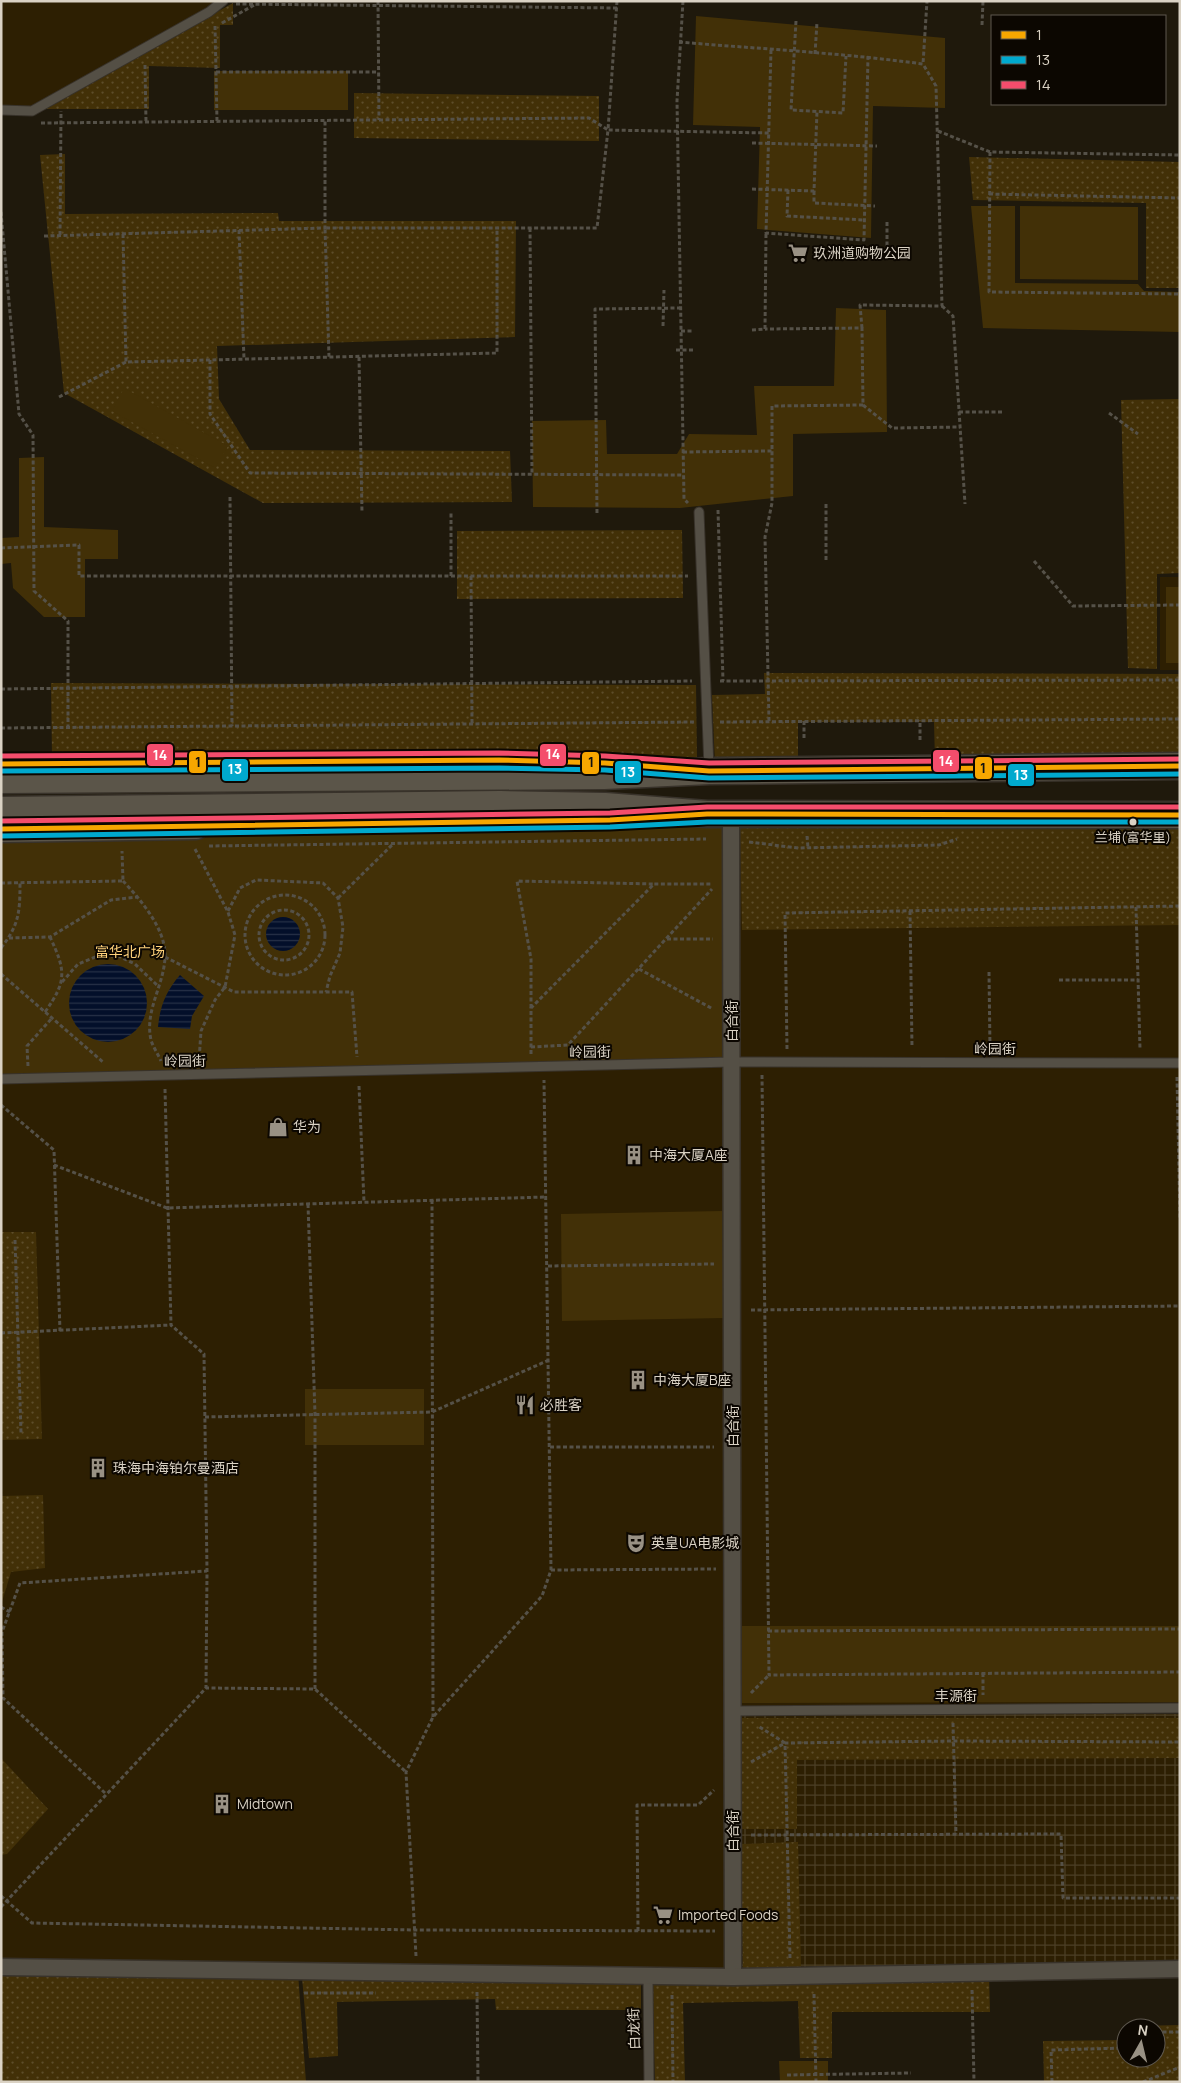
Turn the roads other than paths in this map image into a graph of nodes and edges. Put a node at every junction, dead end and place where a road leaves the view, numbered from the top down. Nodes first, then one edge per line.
1 (223, 2) edge
2 (1, 110) edge
3 (699, 512) road end
4 (1, 764) edge
5 (1180, 766) edge
6 (709, 771) junction
7 (1, 780) edge
8 (1, 810) edge
9 (1180, 815) edge
10 (723, 823) junction
11 (1, 829) edge
12 (732, 1062) junction
13 (1178, 1063) edge
14 (1, 1079) edge
15 (1180, 1708) edge
16 (733, 1711) junction
17 (1, 1967) edge
18 (1180, 1969) edge
19 (648, 1976) junction
20 (733, 1977) junction
21 (649, 2082) edge

1 - 2 lane
3 - 6 lane
4 - 6 main road
5 - 6 main road
6 - 7 main road
8 - 10 main road
9 - 10 main road
10 - 11 main road
10 - 12 street, 白合街
12 - 13 lane, 岭园街
12 - 14 lane, 岭园街
12 - 16 street, 白合街
15 - 16 lane, 丰源街
16 - 20 street, 白合街
17 - 19 street
18 - 20 street
19 - 20 street
19 - 21 lane, 白龙街

